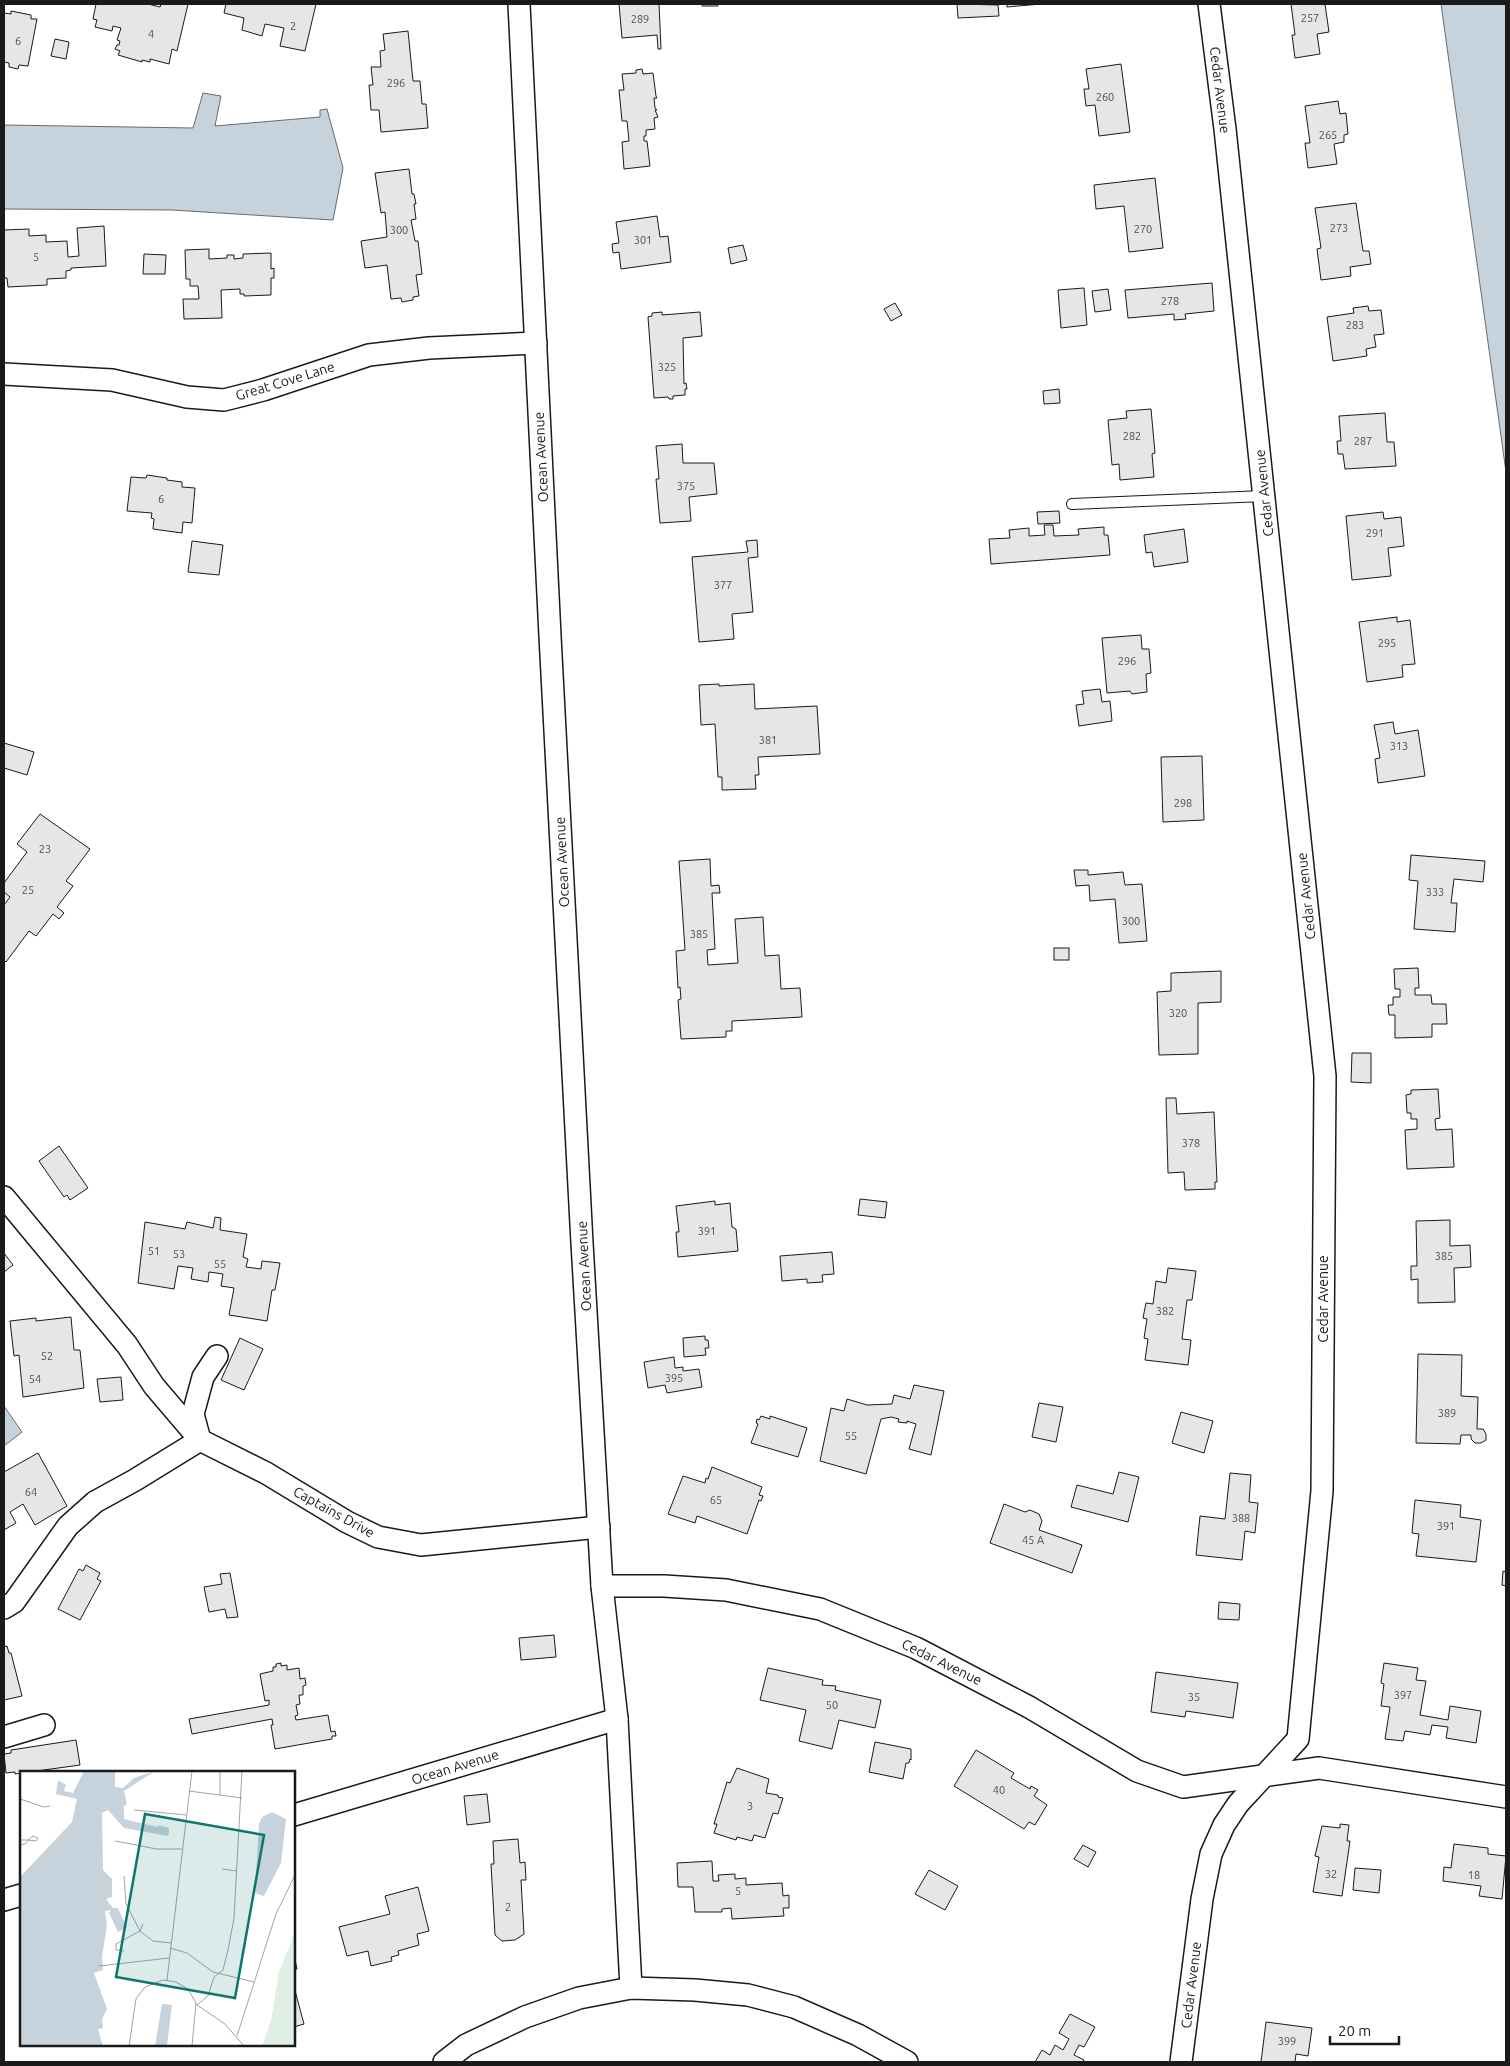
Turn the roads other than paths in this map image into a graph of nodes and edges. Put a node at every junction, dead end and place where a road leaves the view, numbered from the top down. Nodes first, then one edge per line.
1 (519, 4) edge
2 (1210, 4) edge
3 (536, 343) junction
4 (4, 374) edge
5 (1264, 496) junction
6 (1072, 504) dead end
7 (4, 1198) edge
8 (217, 1356) dead end
9 (200, 1440) junction
10 (599, 1527) junction
11 (602, 1586) junction
12 (4, 1608) edge
13 (617, 1719) junction
14 (44, 1726) dead end
15 (4, 1737) edge
16 (1263, 1776) junction
17 (1506, 1797) edge
18 (295, 1814) edge
19 (20, 1895) edge
20 (4, 1900) edge
21 (631, 1988) junction
22 (444, 2062) edge
23 (907, 2062) edge
24 (1181, 2062) edge

1 - 3 street, Ocean Avenue
2 - 5 street, Cedar Avenue
3 - 4 street, Great Cove Lane
3 - 10 street, Ocean Avenue
5 - 6 lane
5 - 16 street, Cedar Avenue
7 - 9 street, Captains Drive
8 - 9 street
9 - 10 street, Captains Drive
9 - 12 street
10 - 11 street, Ocean Avenue
11 - 13 street, Ocean Avenue
11 - 16 street, Cedar Avenue
13 - 18 street, Ocean Avenue
13 - 21 street, Ocean Avenue
14 - 15 street
16 - 17 street, Cedar Avenue
16 - 24 street, Cedar Avenue
19 - 20 street
21 - 22 street
21 - 23 street

